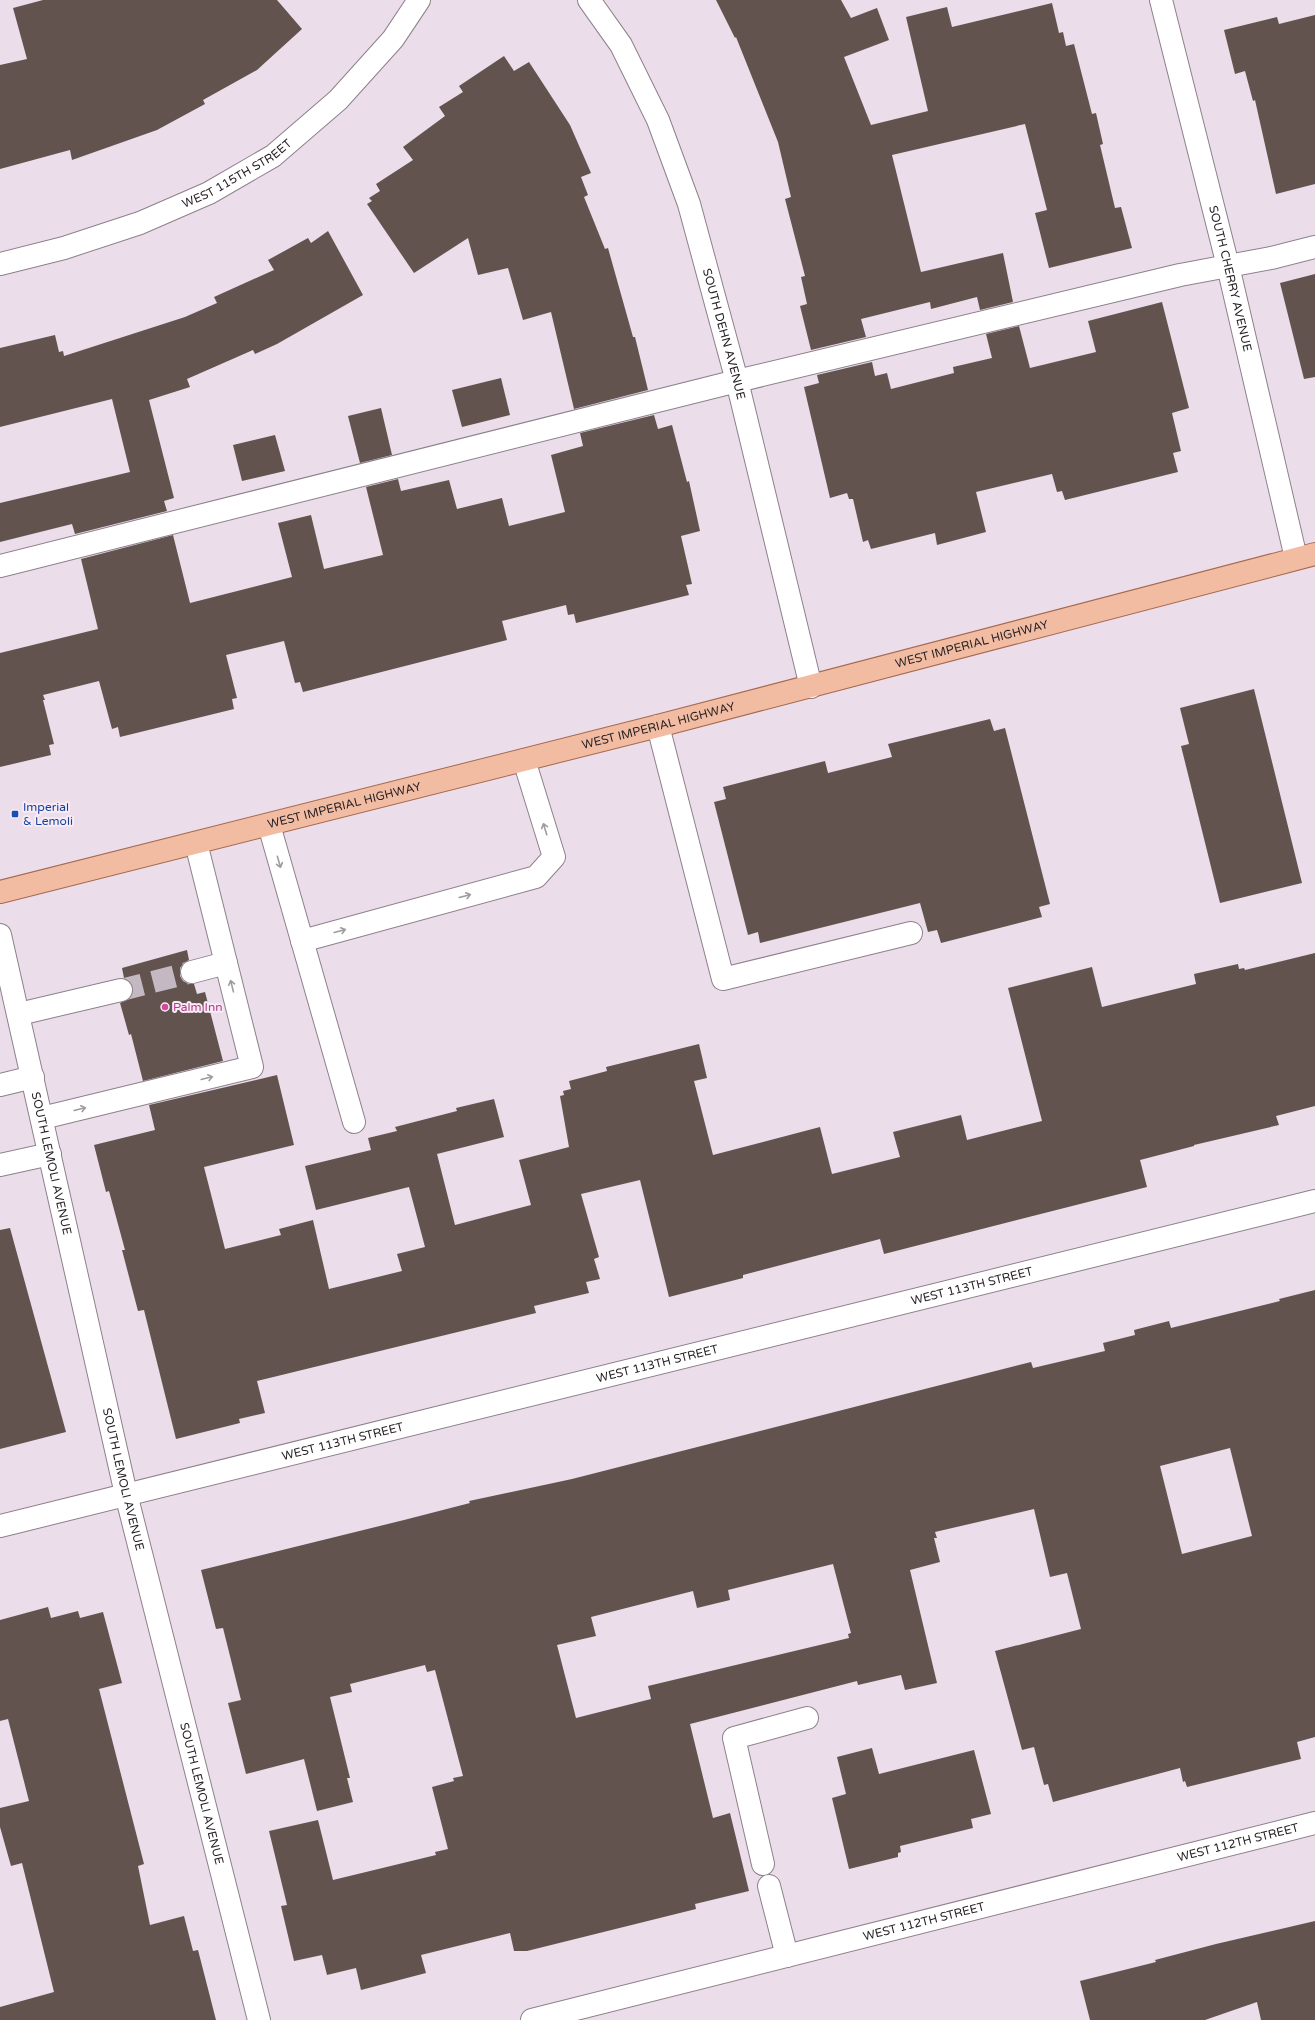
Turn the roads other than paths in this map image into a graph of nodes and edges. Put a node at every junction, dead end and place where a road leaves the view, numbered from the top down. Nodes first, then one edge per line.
1 (419, 0) edge
2 (589, 0) edge
3 (1161, 0) edge
4 (1315, 247) edge
5 (0, 264) edge
6 (1228, 266) junction
7 (737, 381) junction
8 (1305, 556) edge
9 (0, 566) edge
10 (811, 687) junction
11 (658, 726) junction
12 (524, 760) junction
13 (269, 825) junction
14 (196, 843) junction
15 (0, 892) edge
16 (911, 933) dead end
17 (0, 935) edge
18 (302, 941) junction
19 (226, 963) junction
20 (192, 972) tunnel mouth
21 (121, 990) tunnel mouth
22 (19, 1014) junction
23 (33, 1077) junction
24 (0, 1085) edge
25 (42, 1118) junction
26 (354, 1122) dead end
27 (50, 1154) junction
28 (0, 1165) edge
29 (1315, 1201) edge
30 (126, 1494) junction
31 (0, 1526) edge
32 (808, 1718) dead end
33 (1315, 1823) edge
34 (763, 1864) dead end
35 (769, 1886) dead end
36 (787, 1956) junction
37 (259, 2020) edge
38 (532, 2020) edge

1 - 5 street, WEST 115TH STREET
2 - 7 street, SOUTH DEHN AVENUE
3 - 6 street, SOUTH CHERRY AVENUE
4 - 6 street
6 - 7 street
6 - 8 street, SOUTH CHERRY AVENUE
7 - 9 street
7 - 10 street, SOUTH DEHN AVENUE
8 - 10 main road, WEST IMPERIAL HIGHWAY
10 - 11 main road, WEST IMPERIAL HIGHWAY
11 - 12 main road, WEST IMPERIAL HIGHWAY
11 - 16 street
12 - 13 main road, WEST IMPERIAL HIGHWAY
18 -> 12 street
13 - 14 main road, WEST IMPERIAL HIGHWAY
13 -> 18 street
14 - 15 main road, WEST IMPERIAL HIGHWAY
14 - 19 street
17 - 22 street, SOUTH LEMOLI AVENUE
18 - 26 street
19 - 20 street
25 -> 19 street
21 - 22 street
22 - 23 street, SOUTH LEMOLI AVENUE
23 - 24 street
23 - 25 street, SOUTH LEMOLI AVENUE
25 - 27 street, SOUTH LEMOLI AVENUE
27 - 28 street
27 - 30 street, SOUTH LEMOLI AVENUE
29 - 30 street, WEST 113TH STREET
30 - 31 street, WEST 113TH STREET
30 - 37 street, SOUTH LEMOLI AVENUE
32 - 34 street
33 - 36 street, WEST 112TH STREET
35 - 36 street
36 - 38 street, WEST 112TH STREET

